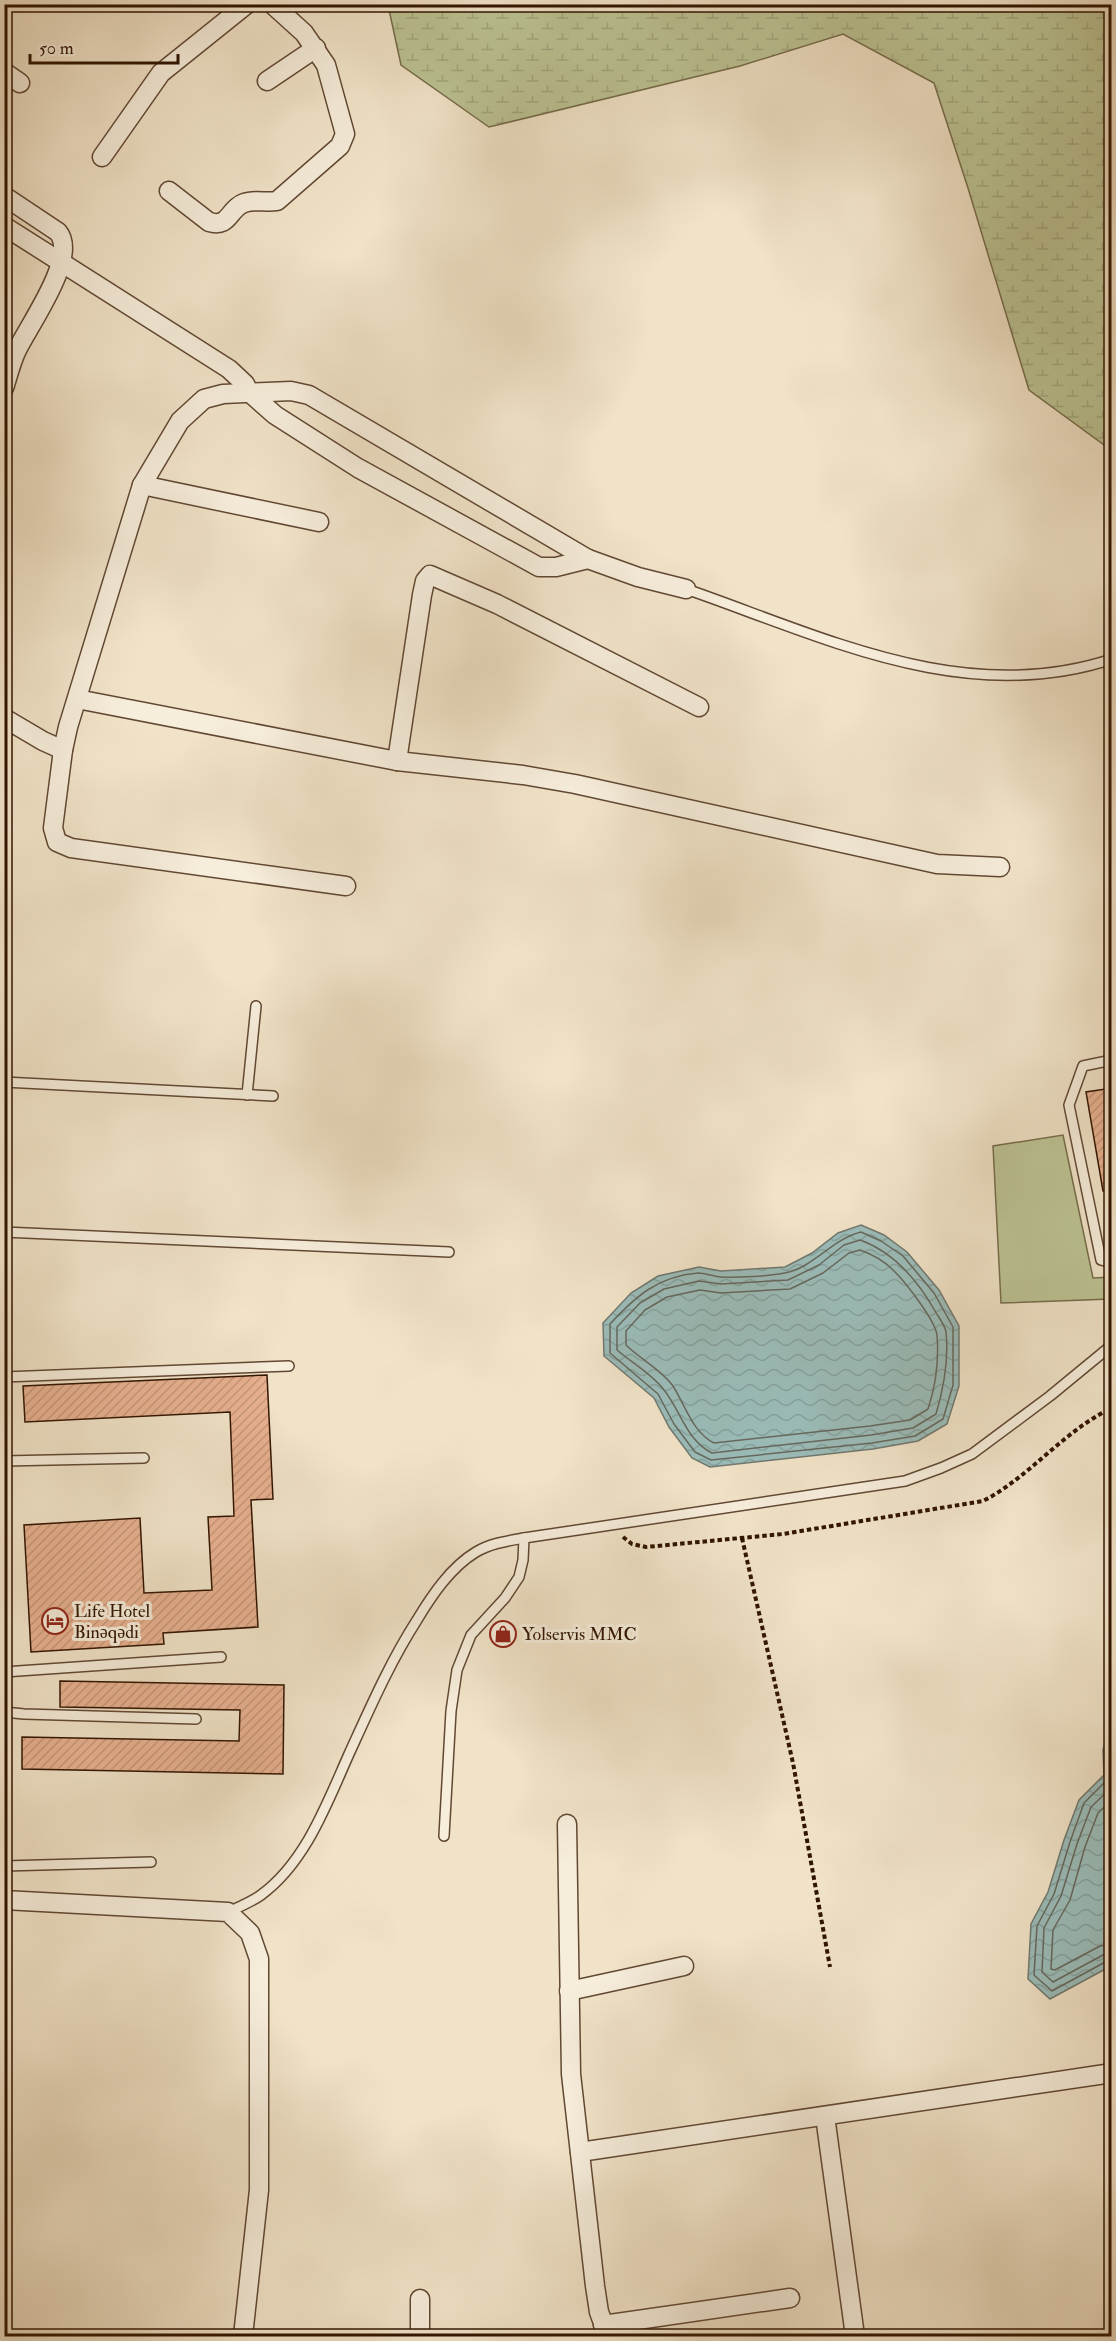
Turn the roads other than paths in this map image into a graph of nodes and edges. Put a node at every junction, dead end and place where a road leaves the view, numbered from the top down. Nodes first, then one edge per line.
1 (247, 4) edge
2 (272, 4) edge
3 (316, 48) junction
4 (4, 72) edge
5 (267, 81) dead end
6 (20, 83) dead end
7 (102, 157) dead end
8 (169, 191) dead end
9 (4, 196) edge
10 (4, 226) edge
11 (60, 262) junction
12 (4, 388) edge
13 (249, 392) junction
14 (142, 485) junction
15 (319, 522) dead end
16 (588, 559) junction
17 (686, 589) joint
18 (1112, 659) edge
19 (77, 699) junction
20 (699, 707) dead end
21 (4, 718) edge
22 (63, 750) junction
23 (397, 761) junction
24 (1000, 867) dead end
25 (346, 886) dead end
26 (256, 1006) dead end
27 (1112, 1060) edge
28 (4, 1082) edge
29 (248, 1095) junction
30 (273, 1096) dead end
31 (4, 1232) edge
32 (448, 1252) dead end
33 (1112, 1263) edge
34 (1112, 1345) edge
35 (289, 1366) dead end
36 (4, 1377) edge
37 (144, 1458) dead end
38 (4, 1461) edge
39 (524, 1538) junction
40 (221, 1658) dead end
41 (4, 1672) edge
42 (4, 1712) edge
43 (196, 1719) dead end
44 (567, 1824) dead end
45 (444, 1836) dead end
46 (151, 1862) dead end
47 (4, 1866) edge
48 (4, 1900) edge
49 (228, 1912) junction
50 (684, 1966) dead end
51 (569, 1991) junction
52 (1112, 2073) edge
53 (825, 2116) junction
54 (580, 2152) junction
55 (790, 2298) dead end
56 (420, 2299) dead end
57 (606, 2331) edge
58 (243, 2337) edge
59 (420, 2337) edge
60 (855, 2337) edge

1 - 7 street
2 - 3 street
3 - 5 street
3 - 8 street
4 - 6 street
9 - 11 street
10 - 11 street
11 - 12 street
11 - 13 street
13 - 14 street
13 - 16 street
13 - 16 street
14 - 15 street
14 - 19 street
16 - 17 street
17 - 18 lane
19 - 22 street
19 - 23 street
20 - 23 street
21 - 22 street
22 - 25 street
23 - 24 street
26 - 29 lane
27 - 33 lane
28 - 29 lane
29 - 30 lane
31 - 32 lane
34 - 39 lane
35 - 36 lane
37 - 38 lane
39 - 45 lane
39 - 49 lane
40 - 41 lane
42 - 43 lane
44 - 51 street
46 - 47 lane
48 - 49 street
49 - 58 street
50 - 51 street
51 - 54 street
52 - 53 street
53 - 54 street
53 - 60 street
54 - 57 street
55 - 57 street
56 - 59 street

